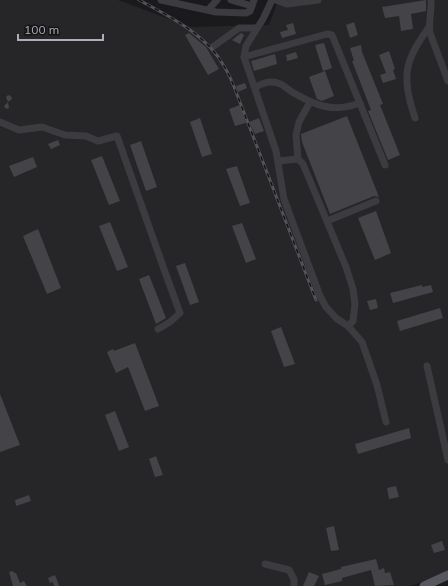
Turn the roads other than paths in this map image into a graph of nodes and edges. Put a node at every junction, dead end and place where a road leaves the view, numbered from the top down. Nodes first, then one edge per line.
1 (161, 0) edge
2 (216, 0) edge
3 (231, 0) edge
4 (272, 0) edge
5 (276, 0) edge
6 (318, 0) edge
7 (431, 0) edge
8 (253, 3) edge
9 (208, 10) junction
10 (429, 27) junction
11 (257, 28) junction
12 (214, 46) dead end
13 (244, 57) junction
14 (448, 80) edge
15 (255, 87) junction
16 (310, 102) junction
17 (360, 103) junction
18 (415, 118) dead end
19 (0, 122) edge
20 (298, 159) junction
21 (278, 161) junction
22 (385, 165) dead end
23 (376, 201) dead end
24 (327, 221) junction
25 (348, 326) junction
26 (158, 329) dead end
27 (427, 366) dead end
28 (386, 422) dead end
29 (448, 460) edge
30 (265, 564) dead end
31 (448, 575) edge
32 (294, 586) edge
33 (424, 586) edge

1 - 9 street
2 - 9 street
3 - 8 street
4 - 11 street
5 - 6 street
7 - 10 street
8 - 9 street
10 - 14 street
10 - 18 street
11 - 12 street
11 - 13 street
13 - 15 street
13 - 17 street
15 - 16 street
15 - 21 street
16 - 17 street
16 - 20 street
17 - 22 street
19 - 26 street
20 - 21 street
20 - 24 street
21 - 25 street
23 - 24 street
24 - 25 street
25 - 28 street
27 - 29 street
30 - 32 street
31 - 33 main road

